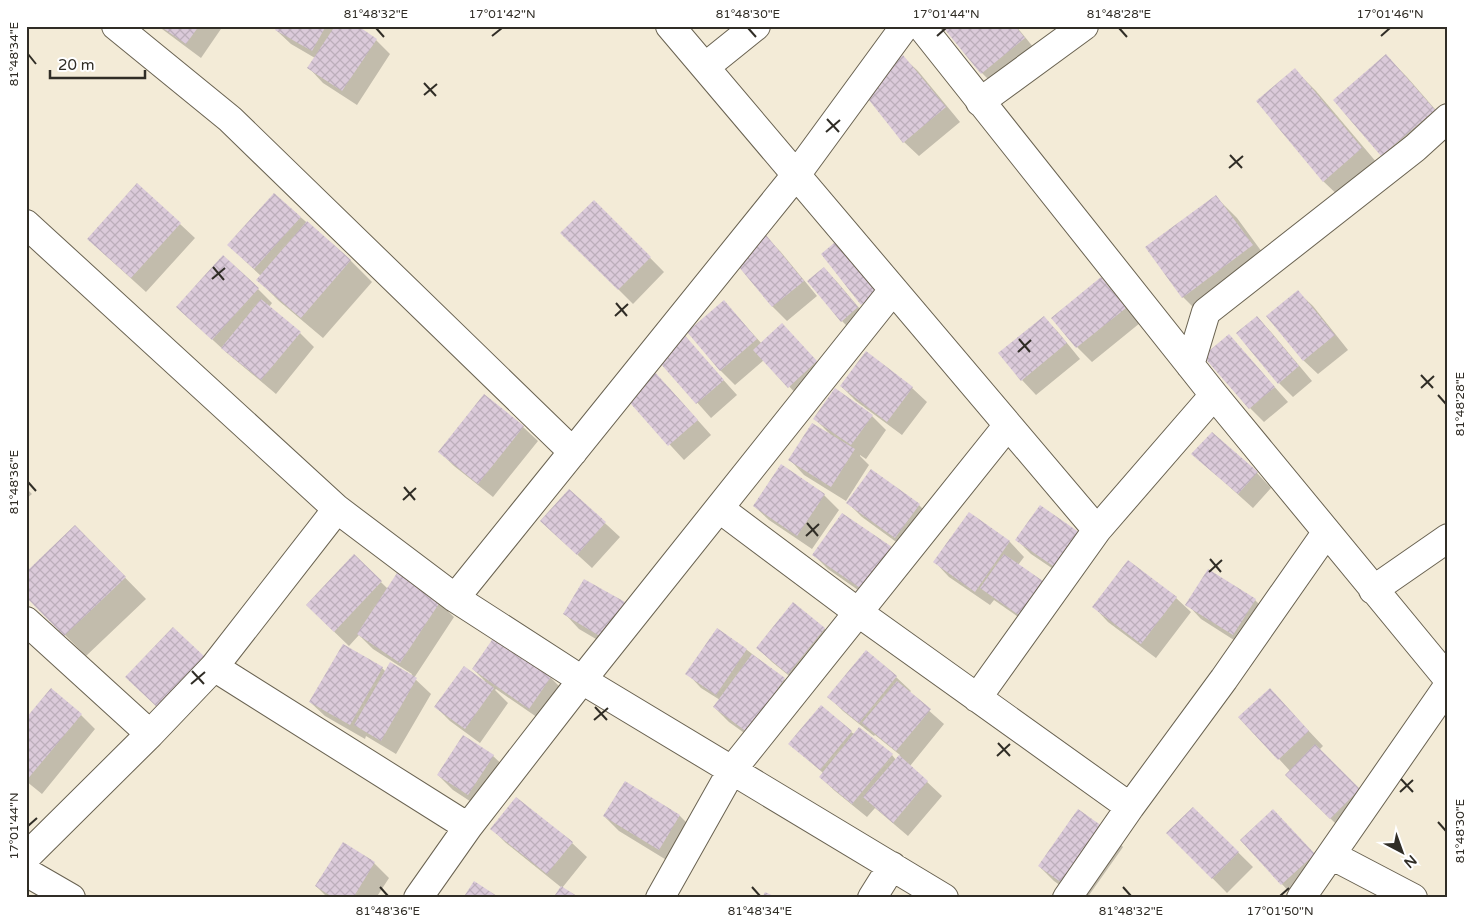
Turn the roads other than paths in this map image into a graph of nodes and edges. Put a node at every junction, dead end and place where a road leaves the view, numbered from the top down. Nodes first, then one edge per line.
1 (116, 26) edge
2 (670, 26) edge
3 (756, 26) edge
4 (905, 26) edge
5 (920, 26) edge
6 (1084, 26) edge
7 (705, 67) junction
8 (980, 102) junction
9 (1448, 118) edge
10 (796, 175) junction
11 (26, 224) edge
12 (893, 290) junction
13 (1190, 365) junction
14 (1214, 395) junction
15 (1008, 425) junction
16 (573, 452) junction
17 (337, 509) junction
18 (720, 509) junction
19 (1097, 530) junction
20 (1326, 533) junction
21 (1448, 538) edge
22 (1373, 590) junction
23 (455, 598) junction
24 (859, 613) junction
25 (26, 621) edge
26 (214, 667) junction
27 (1448, 679) edge
28 (582, 680) junction
29 (1448, 686) edge
30 (977, 698) junction
31 (150, 734) junction
32 (732, 770) junction
33 (1130, 807) junction
34 (468, 827) junction
35 (1331, 855) junction
36 (26, 857) edge
37 (892, 866) junction
38 (26, 872) edge
39 (71, 898) edge
40 (418, 898) edge
41 (660, 898) edge
42 (872, 898) edge
43 (944, 898) edge
44 (1066, 898) edge
45 (1301, 898) edge
46 (1413, 898) edge

1 - 16 street
2 - 7 street
3 - 7 street
4 - 10 street
5 - 8 street
6 - 8 street
7 - 10 street
8 - 13 street
9 - 13 street
10 - 12 street
10 - 16 street
11 - 17 street
12 - 15 street
12 - 18 street
13 - 14 street
14 - 19 street
14 - 20 street
15 - 19 street
15 - 24 street
16 - 23 street
17 - 23 street
17 - 26 street
18 - 24 street
18 - 28 street
19 - 30 street
20 - 22 street
20 - 33 street
21 - 22 street
22 - 27 street
23 - 28 street
24 - 30 street
24 - 32 street
25 - 31 street
26 - 31 street
26 - 34 street
28 - 32 street
28 - 34 street
29 - 35 street
30 - 33 street
31 - 36 street
32 - 37 street
32 - 41 street
33 - 44 street
34 - 40 street
35 - 45 street
35 - 46 street
37 - 42 street
37 - 43 street
38 - 39 street

